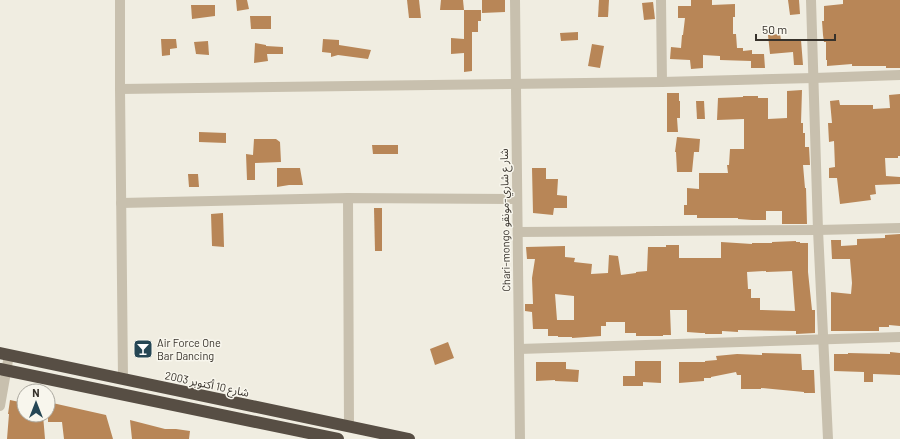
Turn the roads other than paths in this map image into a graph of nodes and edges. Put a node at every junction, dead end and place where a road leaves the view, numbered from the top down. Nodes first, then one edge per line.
1 (120, 0) edge
2 (515, 0) edge
3 (661, 0) edge
4 (811, 0) edge
5 (900, 75) edge
6 (814, 78) junction
7 (662, 82) junction
8 (516, 83) junction
9 (120, 89) junction
10 (348, 198) junction
11 (517, 199) junction
12 (121, 203) junction
13 (900, 228) edge
14 (818, 230) junction
15 (518, 232) junction
16 (900, 337) edge
17 (824, 339) junction
18 (519, 349) junction
19 (5, 354) edge
20 (3, 370) edge
21 (123, 379) junction
22 (0, 406) edge
23 (349, 426) junction
24 (338, 439) edge
25 (409, 439) edge
26 (520, 439) edge
27 (828, 439) edge

1 - 9 street
2 - 8 street, Chari-mongo شار ع شاري-مونقو
3 - 7 street
4 - 6 street
5 - 6 street
6 - 7 street
6 - 14 street
7 - 8 street
8 - 9 street
8 - 11 street, Chari-mongo شار ع شاري-مونقو
9 - 12 street
10 - 11 street
10 - 12 street
10 - 23 street
11 - 15 street, Chari-mongo شار ع شاري-مونقو
12 - 21 street
13 - 14 street
14 - 15 street
14 - 17 street
15 - 18 street, Chari-mongo شار ع شاري-مونقو
16 - 17 street
17 - 18 street
17 - 27 street
18 - 26 street, Chari-mongo شار ع شاري-مونقو
19 - 20 street
19 - 21 highway, شارع 10 أكتوبر 2003
20 - 22 street
20 - 24 highway
21 - 23 highway, شارع 10 أكتوبر 2003
23 - 25 highway, شارع 10 أكتوبر 2003

